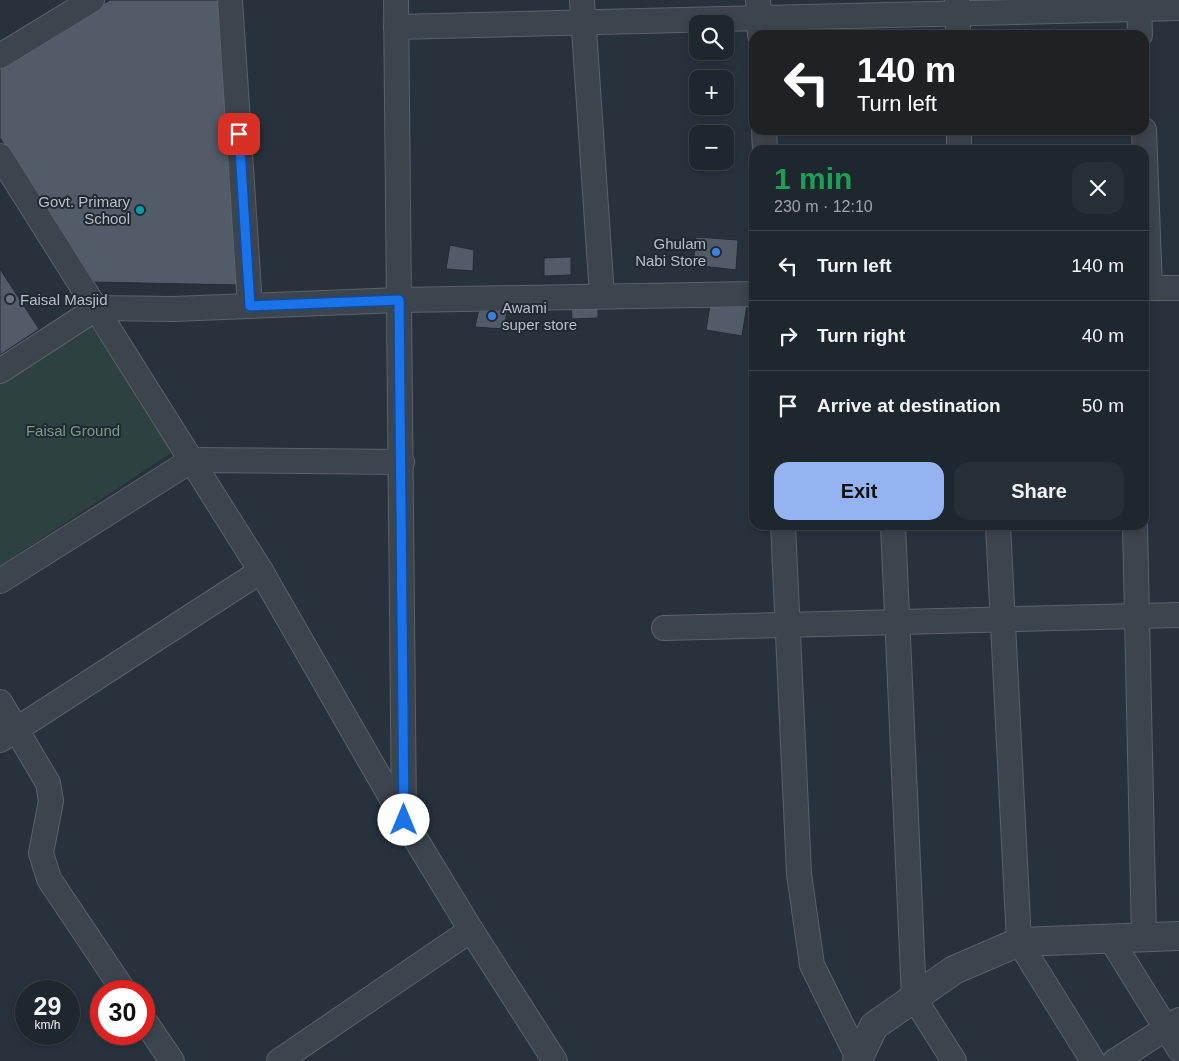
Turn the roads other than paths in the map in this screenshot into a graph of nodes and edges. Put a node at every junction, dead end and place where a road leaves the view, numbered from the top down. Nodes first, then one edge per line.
1 (92, 0) edge
2 (230, 0) edge
3 (396, 0) edge
4 (1139, 4) edge
5 (1179, 8) edge
6 (583, 11) edge
7 (957, 16) edge
8 (759, 18) edge
9 (396, 27) junction
10 (1140, 30) edge
11 (0, 56) edge
12 (0, 156) edge
13 (1149, 288) edge
14 (1179, 288) edge
15 (749, 294) edge
16 (602, 296) junction
17 (399, 300) junction
18 (250, 306) junction
19 (97, 308) junction
20 (0, 371) edge
21 (192, 460) junction
22 (402, 462) junction
23 (783, 530) edge
24 (892, 530) edge
25 (998, 530) edge
26 (1135, 530) edge
27 (261, 571) junction
28 (0, 582) edge
29 (1179, 615) edge
30 (1137, 616) junction
31 (1003, 619) junction
32 (897, 622) junction
33 (788, 625) junction
34 (664, 628) dead end
35 (0, 702) edge
36 (9, 734) edge
37 (404, 820) junction
38 (471, 930) junction
39 (1179, 936) edge
40 (1144, 937) junction
41 (1110, 938) junction
42 (1019, 942) junction
43 (117, 980) edge
44 (914, 998) junction
45 (1173, 1024) edge
46 (155, 1036) edge
47 (1179, 1048) edge
48 (858, 1060) edge
49 (172, 1061) edge
50 (279, 1061) edge
51 (555, 1061) edge
52 (954, 1061) edge
53 (1093, 1061) edge
54 (1115, 1061) edge

1 - 11 street
2 - 18 street
3 - 9 street
4 - 5 street
4 - 7 street
4 - 10 street
6 - 8 street
6 - 9 street
6 - 16 street
7 - 8 street
9 - 17 street
12 - 19 street
13 - 14 street
15 - 16 street
16 - 17 street
17 - 18 street
17 - 22 street
18 - 19 street
19 - 20 street
19 - 21 street
21 - 22 street
21 - 27 street
21 - 28 street
22 - 37 street
23 - 33 street
24 - 32 street
25 - 31 street
26 - 30 street
27 - 36 street
27 - 37 street
29 - 30 street
30 - 31 street
30 - 40 street
31 - 32 street
31 - 42 street
32 - 33 street
32 - 44 street
33 - 34 street
33 - 48 street
35 - 36 street
36 - 43 street
37 - 38 street
38 - 50 street
38 - 51 street
39 - 40 street
40 - 41 street
41 - 42 street
41 - 45 street
42 - 44 street
42 - 53 street
44 - 48 street
44 - 52 street
45 - 47 street
45 - 54 street
46 - 49 street

